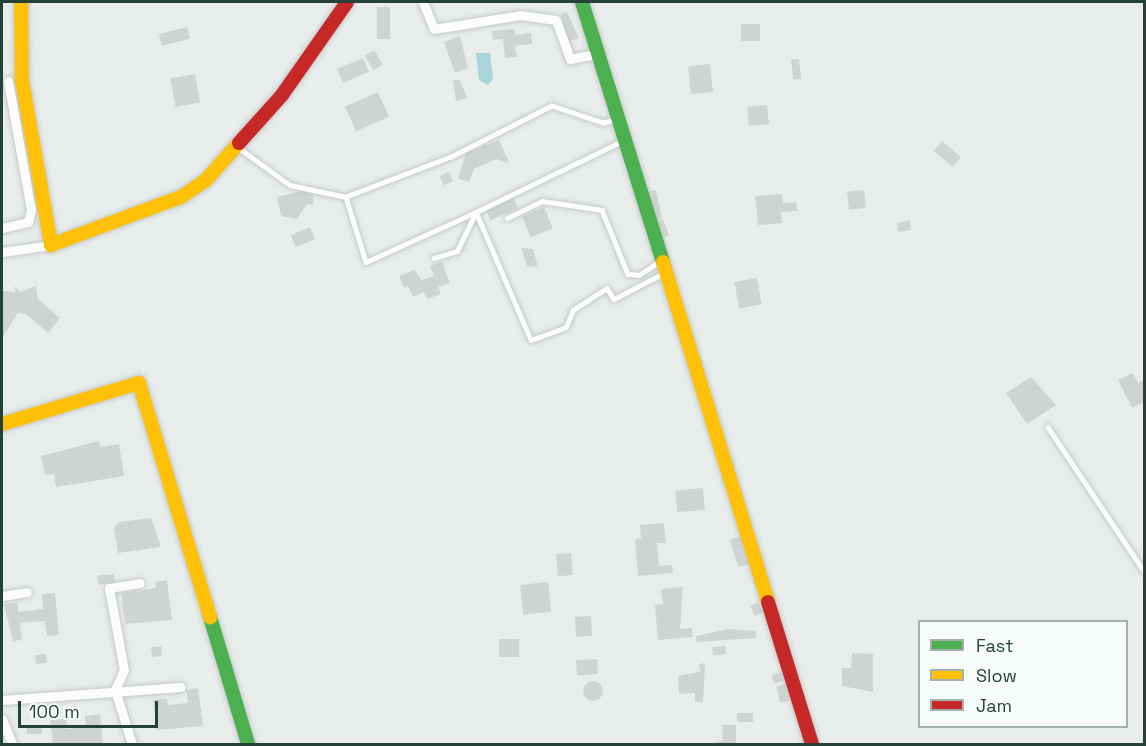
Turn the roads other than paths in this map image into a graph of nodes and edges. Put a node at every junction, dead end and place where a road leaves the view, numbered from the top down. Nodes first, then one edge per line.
1 (21, 2) edge
2 (347, 2) edge
3 (423, 2) edge
4 (582, 2) edge
5 (596, 54) junction
6 (8, 81) dead end
7 (616, 120) junction
8 (622, 141) junction
9 (239, 148) junction
10 (346, 197) junction
11 (476, 212) junction
12 (507, 218) dead end
13 (2, 228) edge
14 (51, 245) junction
15 (2, 252) edge
16 (434, 258) dead end
17 (662, 267) junction
18 (2, 424) edge
19 (1048, 427) dead end
20 (1144, 571) edge
21 (140, 583) dead end
22 (27, 592) dead end
23 (2, 596) edge
24 (182, 687) dead end
25 (115, 690) junction
26 (2, 700) edge
27 (2, 719) edge
28 (12, 744) edge
29 (132, 744) edge
30 (248, 744) edge
31 (812, 744) edge

1 - 14 street
2 - 9 street
3 - 5 street
4 - 5 street
5 - 7 street
6 - 13 street
7 - 8 street
7 - 10 lane
8 - 11 lane
8 - 17 street
9 - 10 lane
9 - 14 street
10 - 11 lane
11 - 16 lane
11 - 17 lane
12 - 17 lane
14 - 15 street
17 - 31 street
18 - 30 street
19 - 20 lane
21 - 25 street
22 - 23 street
24 - 25 street
25 - 26 street
25 - 29 street
27 - 28 street

